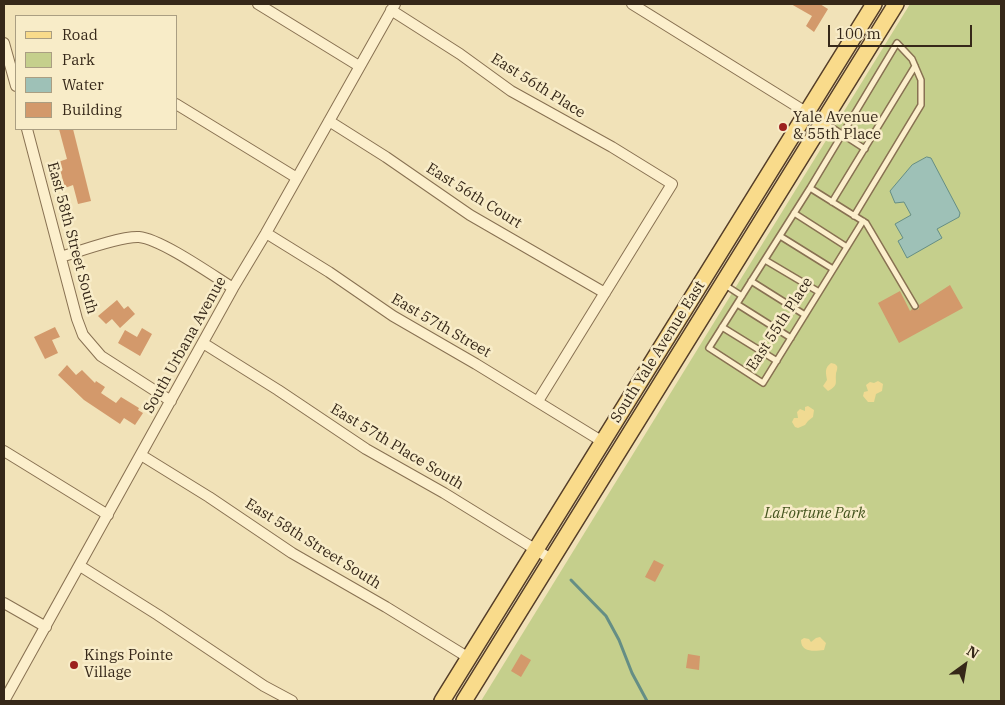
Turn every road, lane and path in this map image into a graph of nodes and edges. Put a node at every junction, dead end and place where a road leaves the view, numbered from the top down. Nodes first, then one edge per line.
1 (258, 4) edge
2 (632, 4) edge
3 (874, 4) edge
4 (896, 4) edge
5 (393, 7) edge
6 (4, 43) edge
7 (359, 66) junction
8 (915, 66) junction
9 (15, 79) edge
10 (178, 105) edge
11 (807, 112) junction
12 (329, 121) junction
13 (822, 122) junction
14 (28, 130) edge
15 (843, 134) junction
16 (865, 148) junction
17 (297, 178) junction
18 (810, 188) junction
19 (832, 202) junction
20 (794, 213) junction
21 (854, 216) junction
22 (862, 221) junction
23 (266, 233) junction
24 (780, 236) junction
25 (847, 246) junction
26 (61, 257) junction
27 (765, 260) junction
28 (833, 269) junction
29 (751, 281) junction
30 (722, 284) junction
31 (233, 288) junction
32 (819, 292) junction
33 (605, 293) junction
34 (742, 296) junction
35 (737, 304) junction
36 (914, 306) dead end
37 (805, 315) junction
38 (722, 327) junction
39 (791, 338) junction
40 (203, 343) junction
41 (777, 361) junction
42 (171, 401) junction
43 (538, 401) junction
44 (603, 442) junction
45 (4, 451) edge
46 (141, 455) junction
47 (108, 515) junction
48 (536, 550) junction
49 (551, 559) junction
50 (80, 566) junction
51 (4, 603) edge
52 (46, 627) junction
53 (469, 658) junction
54 (4, 701) edge
55 (292, 701) edge
56 (442, 701) edge
57 (464, 701) edge

1 - 7 street
2 - 11 street
3 - 11 main road, South Yale Avenue East
4 - 13 main road, South Yale Avenue East
5 - 7 street, South Urbana Avenue
5 - 33 street, East 56th Place
6 - 9 street
7 - 12 street, South Urbana Avenue
8 - 15 lane, East 55th Place
8 - 16 lane
8 - 21 lane
10 - 17 street
11 - 13 street
11 - 44 main road, South Yale Avenue East
12 - 17 street, South Urbana Avenue
12 - 33 street, East 56th Court
13 - 15 lane
13 - 30 main road, South Yale Avenue East
14 - 26 street, East 58th Street South
15 - 16 lane
15 - 18 lane, East 55th Place
16 - 19 lane
17 - 23 street, South Urbana Avenue
18 - 19 lane
18 - 20 lane, East 55th Place
19 - 21 lane
20 - 24 lane, East 55th Place
20 - 25 lane
21 - 22 lane
22 - 25 lane, East 55th Place
22 - 36 lane
23 - 31 street, South Urbana Avenue
23 - 43 street, East 57th Street
24 - 27 lane, East 55th Place
24 - 28 lane
25 - 28 lane, East 55th Place
26 - 31 street
26 - 42 street, East 58th Street South
27 - 29 lane, East 55th Place
27 - 32 lane
28 - 32 lane, East 55th Place
29 - 34 lane, East 55th Place
29 - 37 lane
30 - 34 lane
30 - 49 main road, South Yale Avenue East
31 - 40 street, South Urbana Avenue
32 - 37 lane, East 55th Place
33 - 43 street
34 - 35 lane, East 55th Place
35 - 38 lane, East 55th Place
35 - 39 lane
37 - 39 lane, East 55th Place
38 - 41 lane
38 - 41 lane, East 55th Place
39 - 41 lane, East 55th Place
40 - 42 street, South Urbana Avenue
40 - 48 street, East 57th Place South
42 - 46 street, South Urbana Avenue
43 - 44 street, East 57th Street
44 - 48 main road, South Yale Avenue East
45 - 47 street
46 - 47 street, South Urbana Avenue
46 - 53 street, East 58th Street South
47 - 50 street, South Urbana Avenue
48 - 49 street, East 57th Place South
48 - 53 main road, South Yale Avenue East
49 - 57 main road, South Yale Avenue East
50 - 52 street, South Urbana Avenue
50 - 55 street
51 - 52 street
52 - 54 street, South Urbana Avenue
53 - 56 main road, South Yale Avenue East

